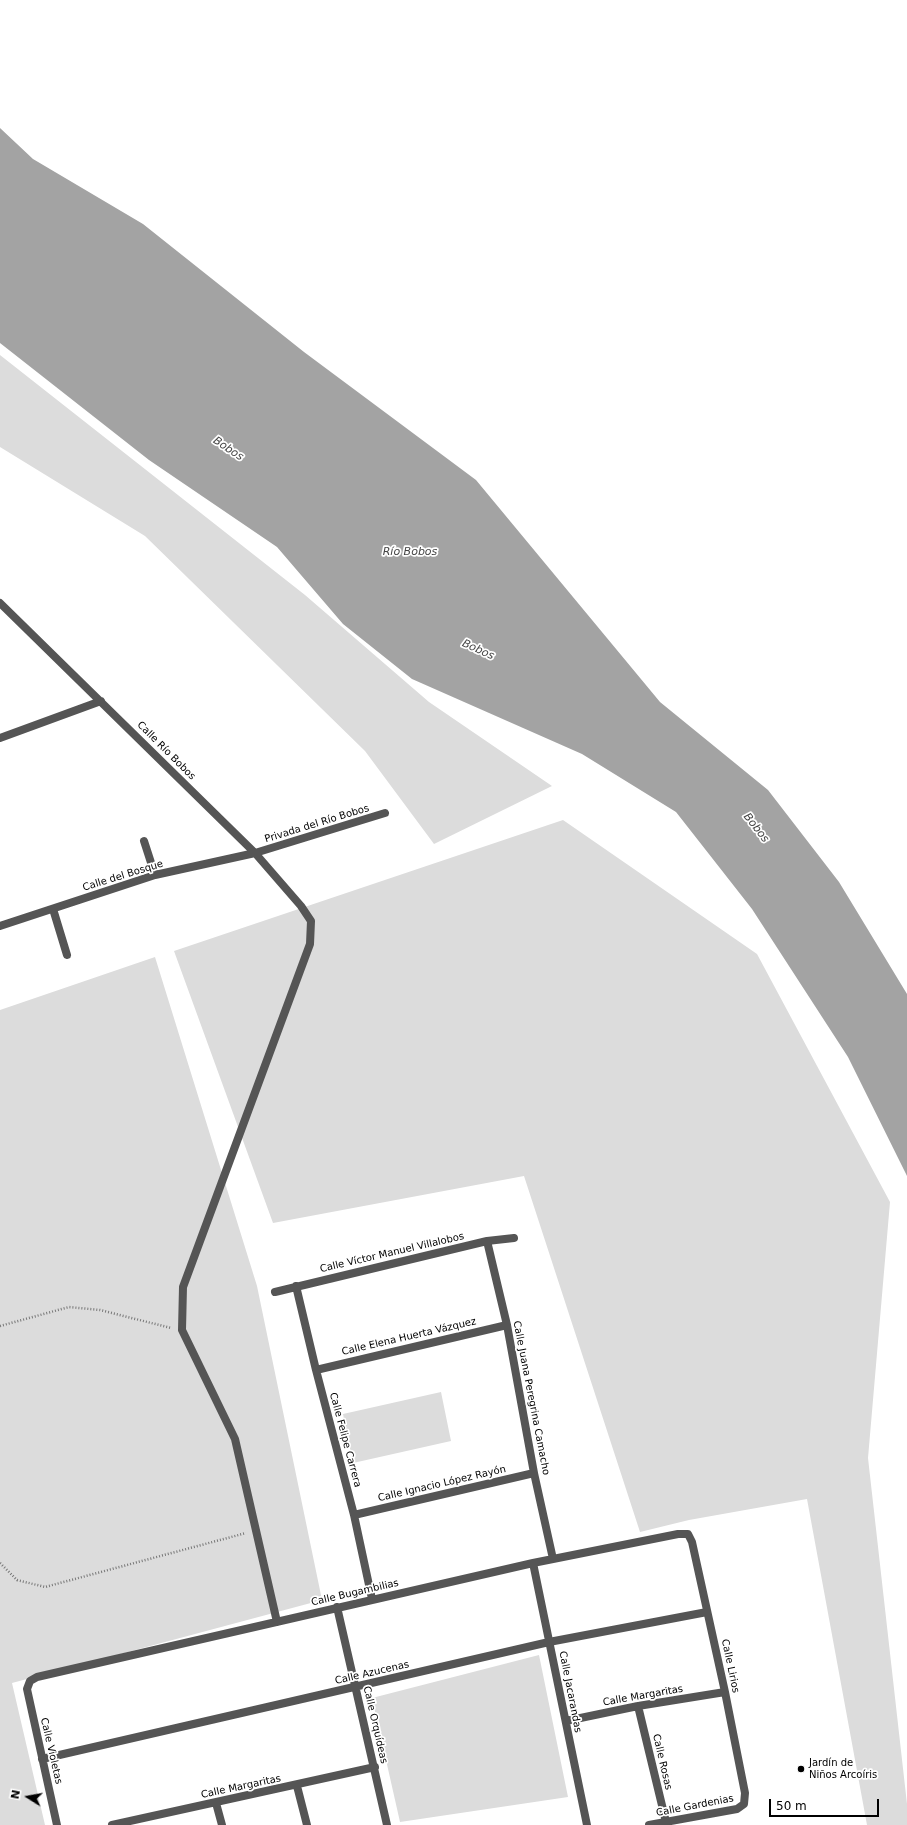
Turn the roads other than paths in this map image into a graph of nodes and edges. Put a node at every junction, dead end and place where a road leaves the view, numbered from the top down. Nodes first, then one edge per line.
1 (0, 603) edge
2 (101, 701) junction
3 (0, 738) edge
4 (385, 814) dead end
5 (144, 841) dead end
6 (255, 853) junction
7 (155, 876) junction
8 (53, 909) junction
9 (0, 926) edge
10 (67, 955) dead end
11 (514, 1238) dead end
12 (487, 1241) junction
13 (296, 1286) junction
14 (275, 1292) dead end
15 (507, 1325) junction
16 (316, 1370) junction
17 (534, 1473) junction
18 (354, 1515) junction
19 (688, 1534) joint
20 (553, 1559) junction
21 (533, 1563) junction
22 (372, 1599) junction
23 (337, 1607) junction
24 (707, 1612) junction
25 (277, 1622) junction
26 (550, 1642) junction
27 (30, 1681) joint
28 (356, 1687) junction
29 (725, 1692) junction
30 (638, 1706) junction
31 (566, 1722) junction
32 (42, 1759) junction
33 (375, 1767) junction
34 (297, 1786) junction
35 (216, 1803) junction
36 (744, 1804) joint
37 (138, 1822) edge
38 (666, 1822) junction
39 (57, 1825) edge
40 (112, 1825) edge
41 (222, 1825) edge
42 (307, 1825) edge
43 (387, 1825) edge
44 (587, 1825) edge
45 (649, 1825) edge

1 - 2 street, Calle Río Bobos
2 - 3 street
2 - 6 street, Calle Río Bobos
4 - 6 street, Privada del Río Bobos
5 - 7 street
6 - 7 street, Calle del Bosque
6 - 25 street, Calle Río Bobos
7 - 8 street, Calle del Bosque
8 - 9 street, Calle del Bosque
8 - 10 street
11 - 12 street, Calle Víctor Manuel Villalobos
12 - 13 street, Calle Víctor Manuel Villalobos
12 - 15 street, Calle Juana Peregrina Camacho
13 - 14 street, Calle Víctor Manuel Villalobos
13 - 16 street, Calle Felipe Carrera
15 - 16 street, Calle Elena Huerta Vázquez
15 - 17 street, Calle Juana Peregrina Camacho
16 - 18 street, Calle Felipe Carrera
17 - 18 street, Calle Ignacio López Rayón
17 - 20 street, Calle Juana Peregrina Camacho
18 - 22 street, Calle Felipe Carrera
19 - 20 street, Calle Bugambilias
19 - 24 street, Calle Lirios
20 - 21 street, Calle Bugambilias
21 - 22 street, Calle Bugambilias
21 - 26 street, Calle Jacarandas
22 - 23 street, Calle Bugambilias
23 - 25 street, Calle Bugambilias
23 - 28 street, Calle Orquídeas
24 - 26 street, Calle Azucenas
24 - 29 street, Calle Lirios
25 - 27 street, Calle Bugambilias
26 - 28 street, Calle Azucenas
26 - 31 street, Calle Jacarandas
27 - 32 street, Calle Violetas
28 - 32 street, Calle Azucenas
28 - 33 street, Calle Orquídeas
29 - 30 street, Calle Margaritas
29 - 36 street, Calle Lirios
30 - 31 street, Calle Margaritas
30 - 38 street, Calle Rosas
31 - 44 street, Calle Jacarandas
32 - 39 street, Calle Violetas
33 - 34 street, Calle Margaritas
33 - 43 street, Calle Orquídeas
34 - 35 street, Calle Margaritas
34 - 42 street
35 - 37 street, Calle Margaritas
35 - 41 street
36 - 38 street, Calle Gardenias
37 - 40 street, Calle Margaritas
38 - 45 street, Calle Gardenias

